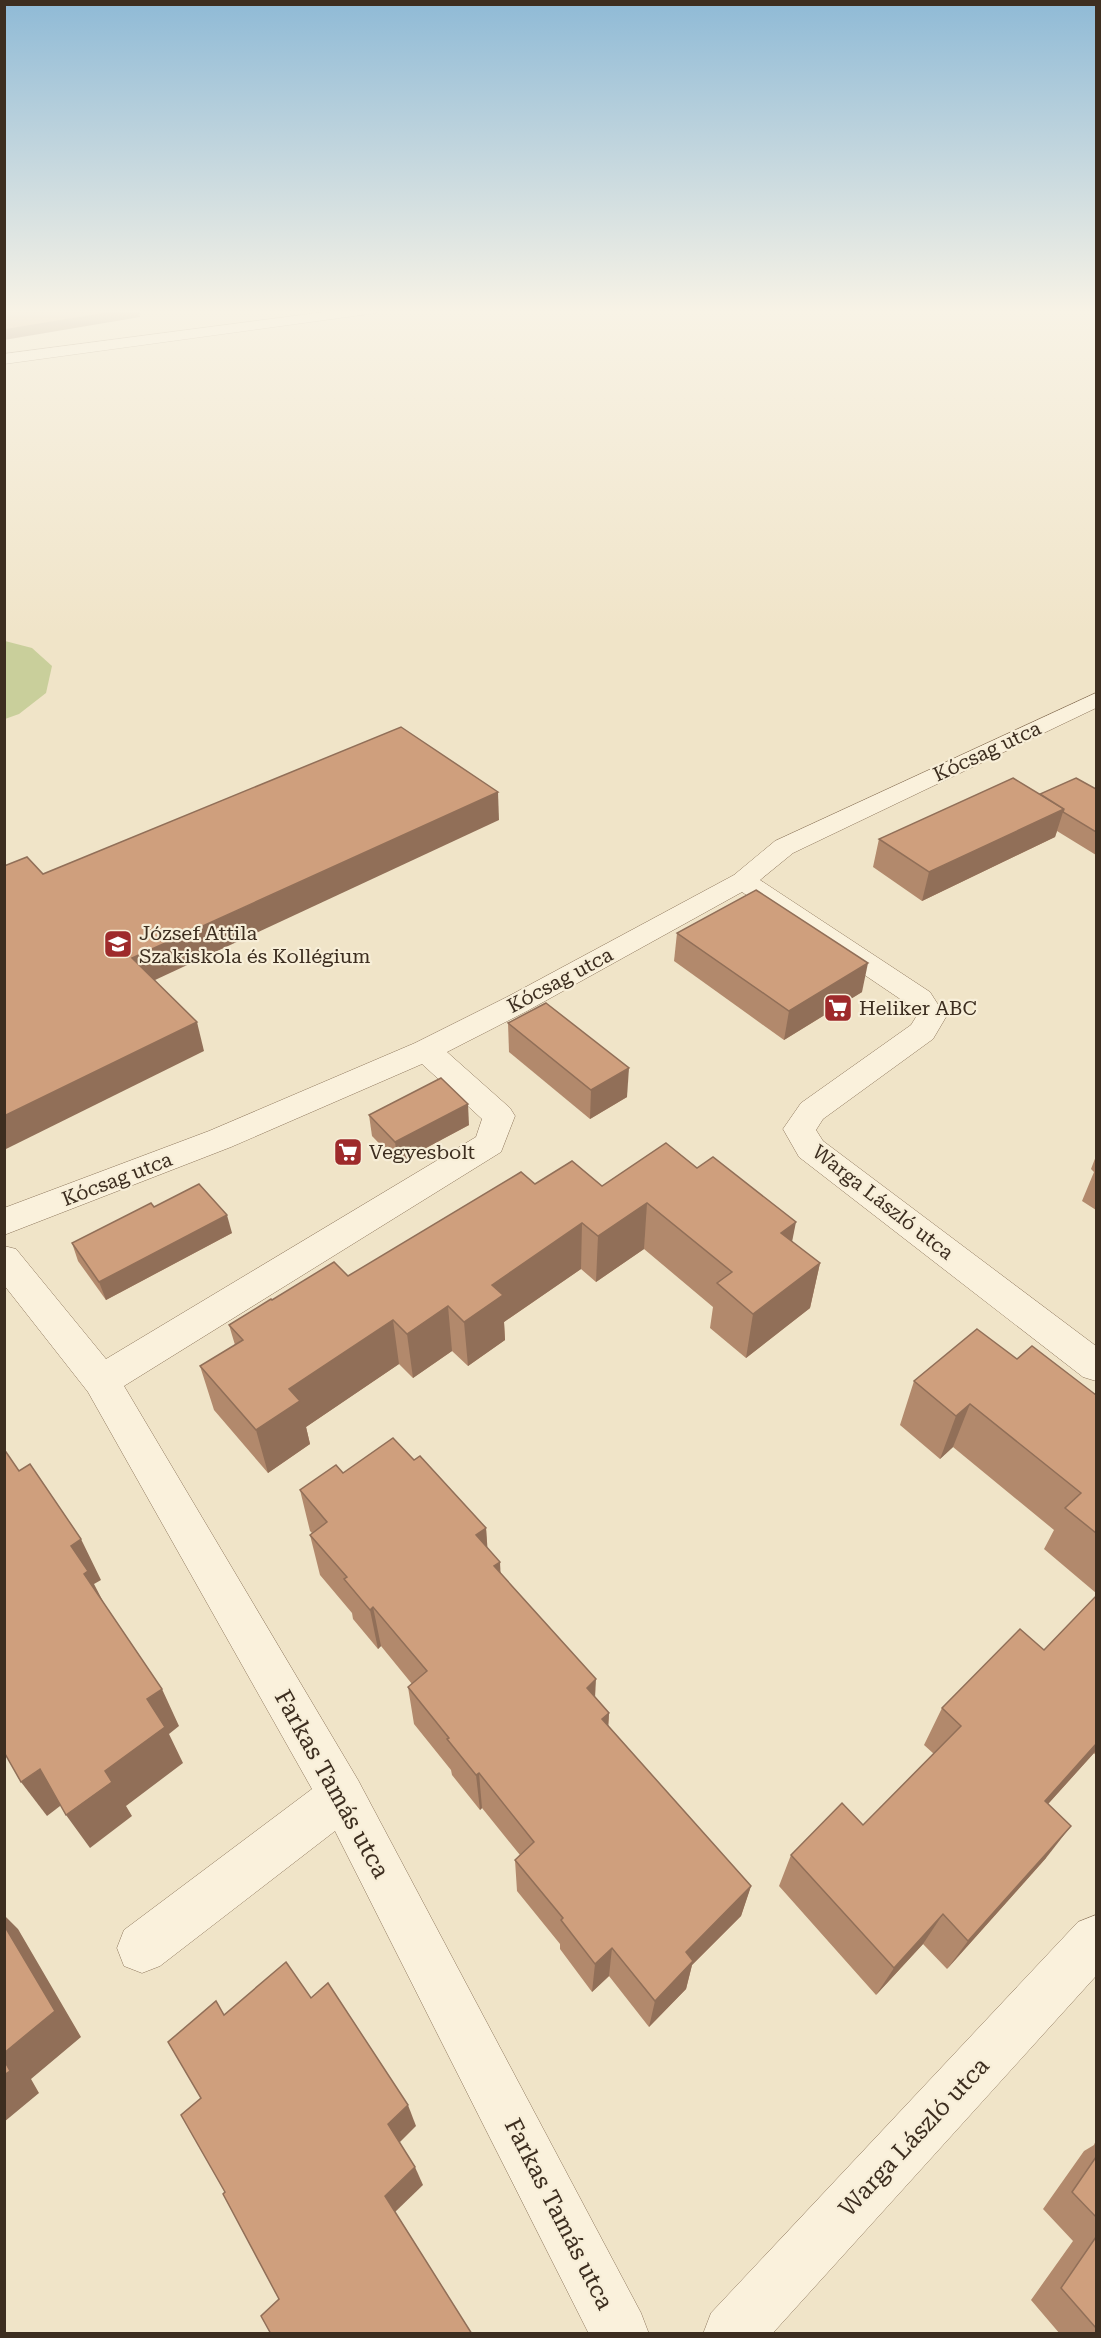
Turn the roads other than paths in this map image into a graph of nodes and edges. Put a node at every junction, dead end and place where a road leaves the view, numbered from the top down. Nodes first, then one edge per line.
1 (1096, 700) edge
2 (742, 881) junction
3 (426, 1050) junction
4 (4, 1222) edge
5 (4, 1259) edge
6 (1096, 1366) edge
7 (101, 1381) junction
8 (342, 1796) junction
9 (1096, 1940) edge
10 (142, 1948) dead end
11 (621, 2334) edge
12 (732, 2334) edge

1 - 2 street, Kócsag utca
2 - 3 street, Kócsag utca
2 - 6 street, Warga László utca
3 - 4 street, Kócsag utca
3 - 7 street
5 - 7 street, Farkas Tamás utca
7 - 8 street, Farkas Tamás utca
8 - 10 street
8 - 11 street, Farkas Tamás utca
9 - 12 street, Warga László utca

